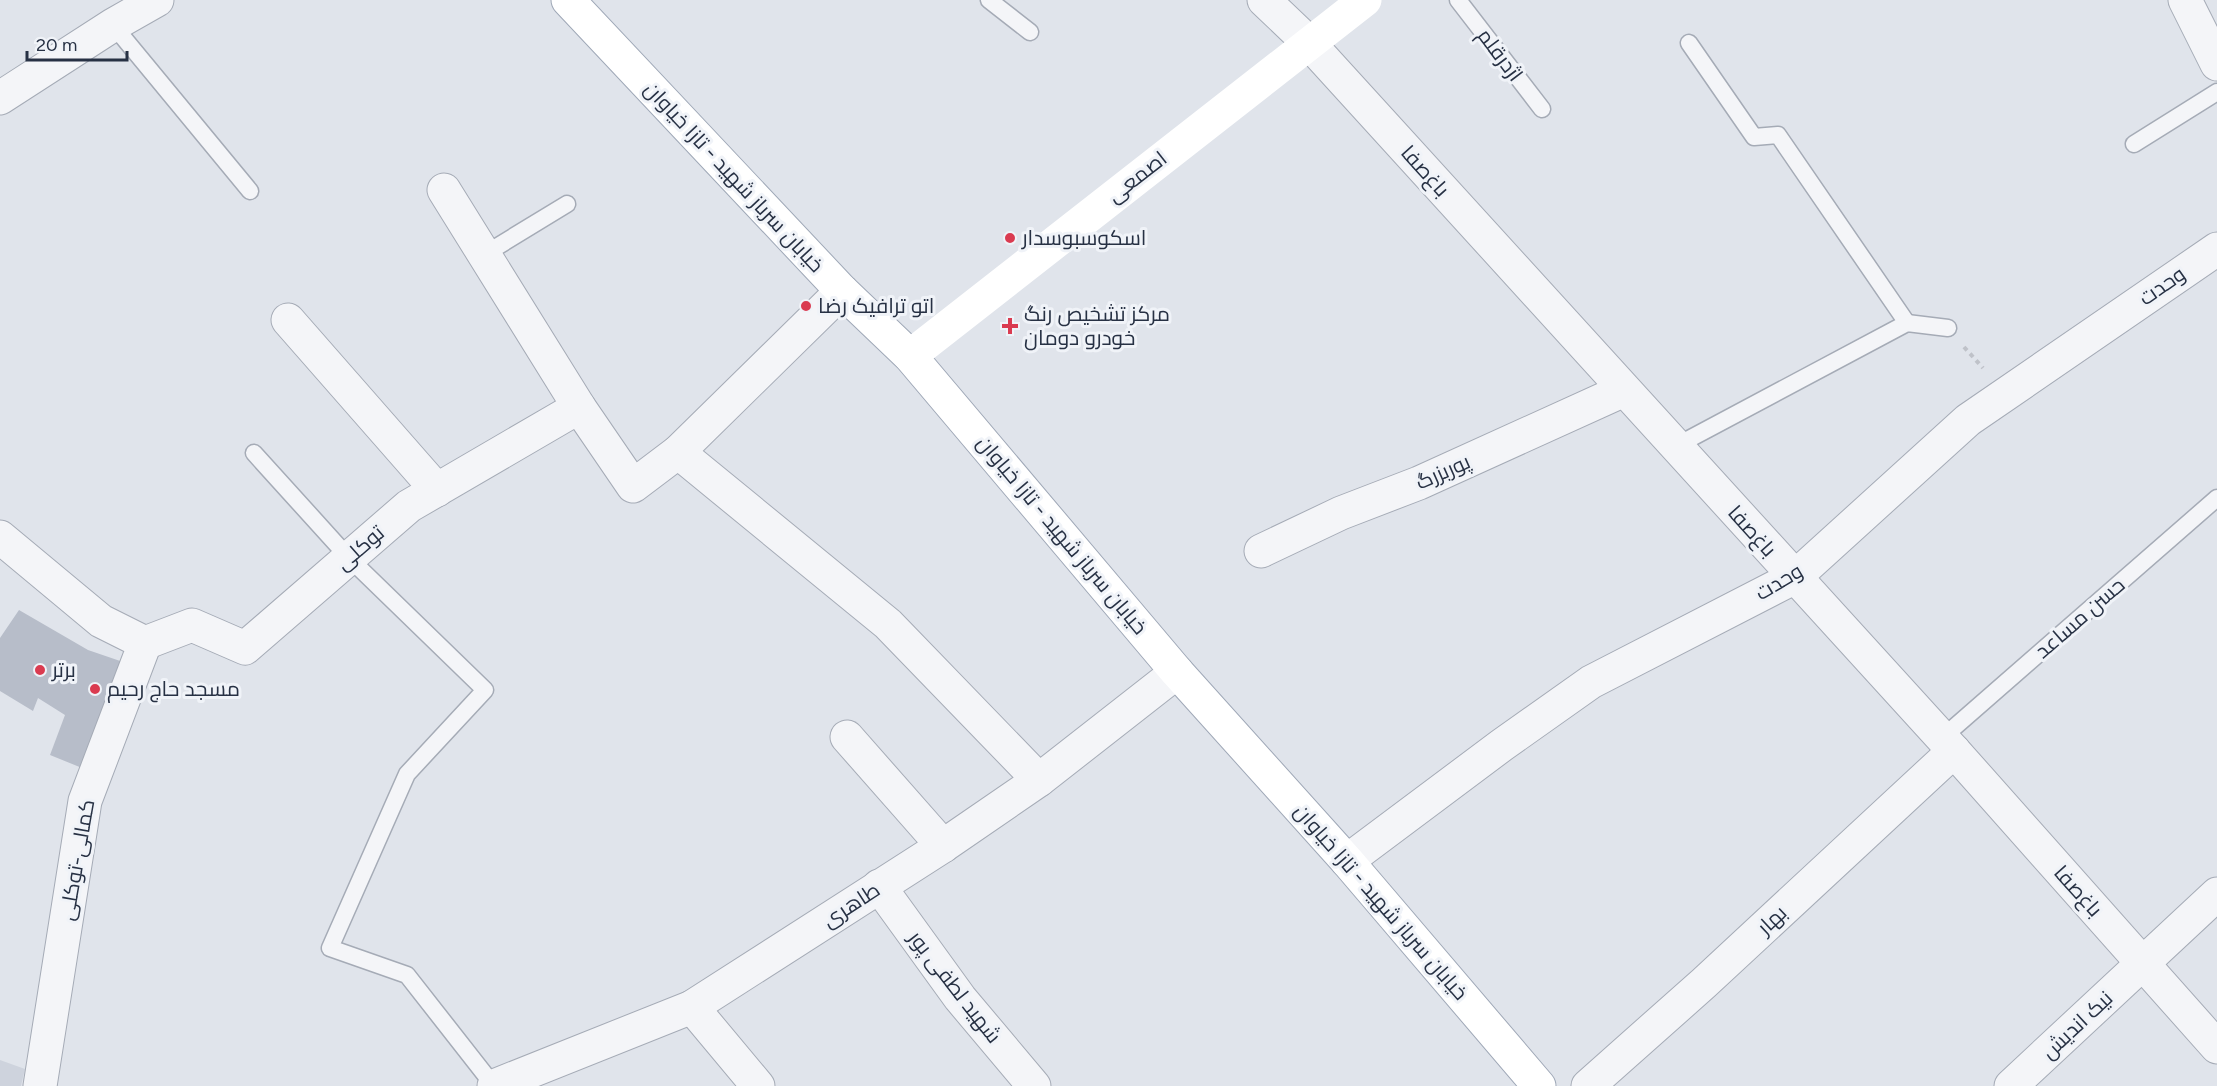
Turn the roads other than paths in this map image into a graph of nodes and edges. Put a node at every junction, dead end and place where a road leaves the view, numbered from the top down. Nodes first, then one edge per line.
1 (157, 0) edge
2 (568, 0) edge
3 (1264, 0) edge
4 (1365, 0) edge
5 (1458, 0) edge
6 (2185, 0) edge
7 (997, 2) edge
8 (113, 25) junction
9 (1030, 32) dead end
10 (1309, 43) junction
11 (1689, 43) dead end
12 (2217, 64) edge
13 (2217, 92) edge
14 (0, 98) edge
15 (1542, 109) dead end
16 (2134, 144) dead end
17 (444, 190) dead end
18 (250, 191) dead end
19 (567, 204) dead end
20 (2217, 249) edge
21 (485, 254) junction
22 (842, 291) junction
23 (288, 320) dead end
24 (1907, 323) junction
25 (1948, 328) road end
26 (910, 356) junction
27 (1624, 390) junction
28 (579, 407) junction
29 (1676, 446) junction
30 (678, 452) junction
31 (254, 453) dead end
32 (437, 490) junction
33 (2217, 498) edge
34 (0, 537) edge
35 (1261, 550) dead end
36 (349, 558) junction
37 (1795, 578) junction
38 (145, 643) junction
39 (1178, 672) junction
40 (847, 737) dead end
41 (1948, 745) junction
42 (1039, 780) junction
43 (943, 846) junction
44 (1347, 861) junction
45 (879, 886) junction
46 (2217, 894) edge
47 (2142, 963) junction
48 (692, 1007) junction
49 (2217, 1047) edge
50 (40, 1086) edge
51 (494, 1086) edge
52 (758, 1086) edge
53 (1034, 1086) edge
54 (1539, 1086) edge
55 (1588, 1086) edge
56 (2011, 1086) edge

1 - 8 street
2 - 22 main road, خیابان سرباز شهید - تازا خیاوان
3 - 10 street, باغ‌صفا
4 - 10 main road, اصمعی
5 - 15 lane, اژدرقلم
6 - 12 street
7 - 9 lane
8 - 14 street
8 - 18 lane
10 - 26 main road, اصمعی
10 - 27 street, باغ‌صفا
11 - 24 lane
13 - 16 lane
17 - 21 street
19 - 21 lane
20 - 37 street, وحدت
21 - 28 street
22 - 26 main road, خیابان سرباز شهید - تازا خیاوان
22 - 30 street
23 - 32 street
24 - 25 lane
24 - 29 lane
26 - 39 main road, خیابان سرباز شهید - تازا خیاوان
27 - 29 street, باغ‌صفا
27 - 35 street, پوربزرگ
28 - 30 street
28 - 32 street, توکلی
29 - 37 street, باغ‌صفا
30 - 42 street
31 - 36 lane
32 - 36 street, توکلی
33 - 41 lane, حسن مساعد
34 - 38 street
36 - 38 street, توکلی
36 - 51 lane
37 - 41 street, باغ‌صفا
37 - 44 street, وحدت
38 - 50 street, کمالی-توکلی
39 - 42 street, طاهری
39 - 44 main road, خیابان سرباز شهید - تازا خیاوان
40 - 43 street
41 - 47 street, باغ‌صفا
41 - 55 street, بهار
42 - 43 street, طاهری
43 - 45 street, طاهری
44 - 54 main road, خیابان سرباز شهید - تازا خیاوان
45 - 48 street, طاهری
45 - 53 street, شهید لطفی پور
46 - 47 street, نیک اندیش
47 - 49 street, باغ‌صفا
47 - 56 street, نیک اندیش
48 - 51 street, طاهری
48 - 52 street

